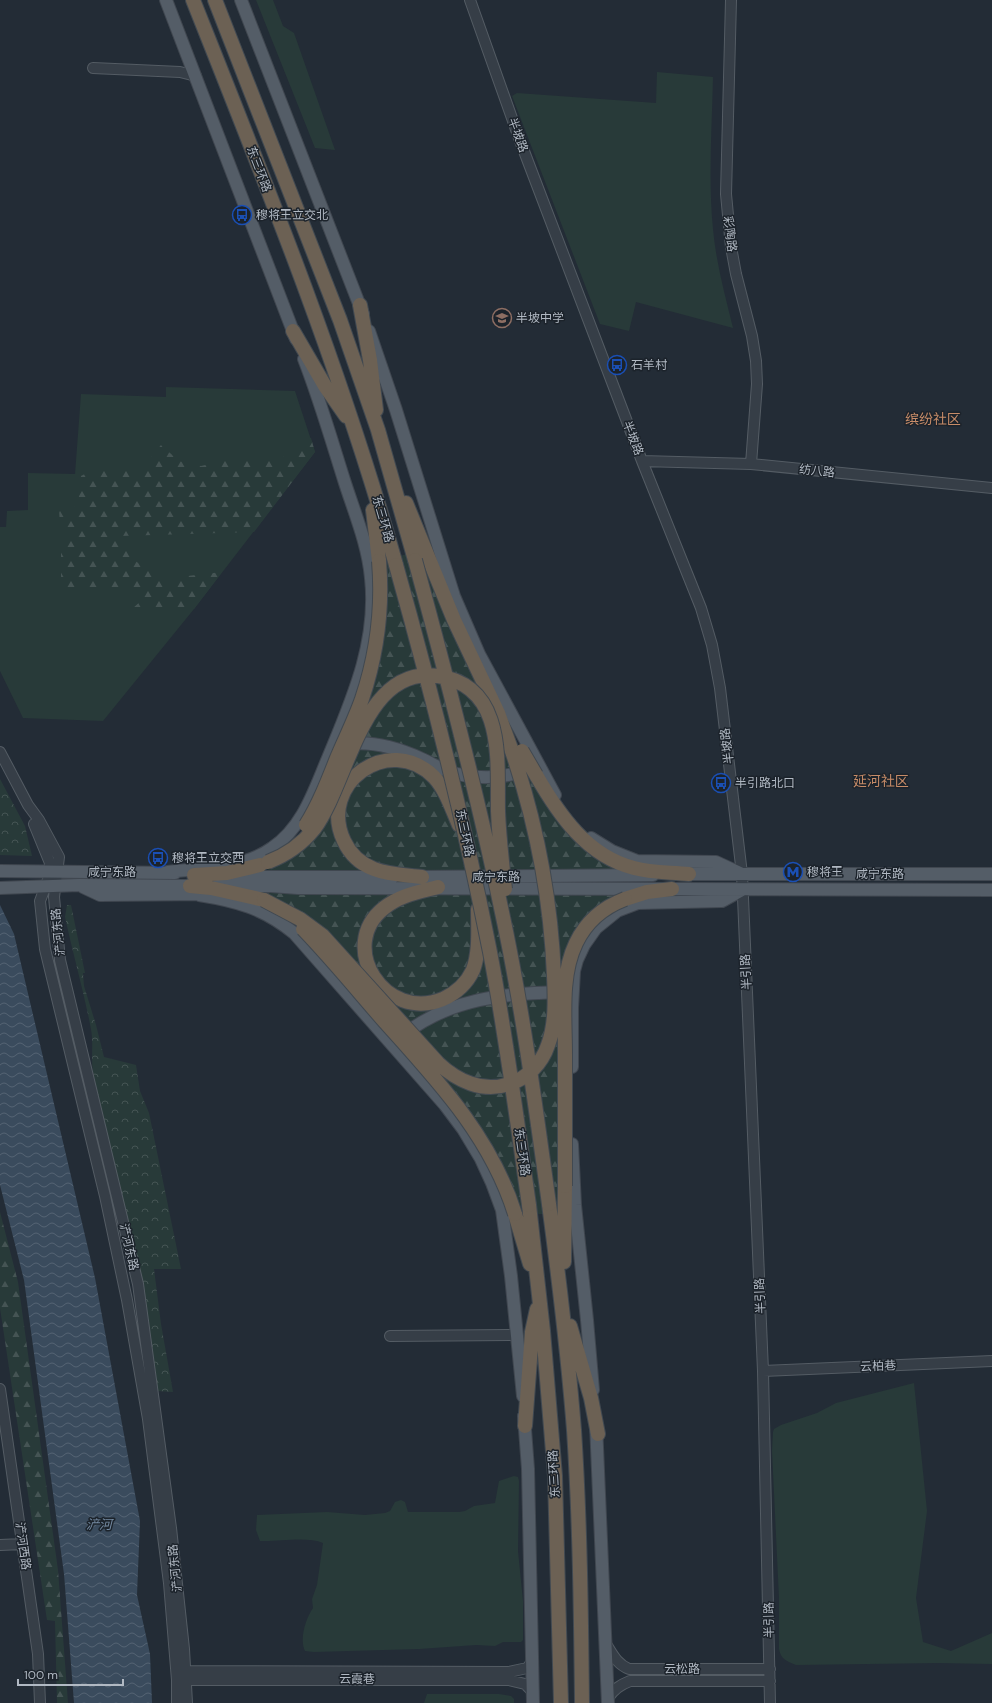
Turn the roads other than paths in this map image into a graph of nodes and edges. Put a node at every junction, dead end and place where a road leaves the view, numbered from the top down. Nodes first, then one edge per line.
1 (166, 0) edge
2 (193, 0) edge
3 (215, 0) edge
4 (241, 0) edge
5 (470, 0) edge
6 (731, 0) edge
7 (93, 68) dead end
8 (196, 76) junction
9 (360, 305) junction
10 (293, 331) junction
11 (354, 428) junction
12 (378, 430) junction
13 (387, 460) junction
14 (642, 462) junction
15 (366, 464) junction
16 (751, 464) junction
17 (992, 488) edge
18 (333, 746) junction
19 (0, 752) edge
20 (518, 752) junction
21 (537, 769) junction
22 (467, 842) junction
23 (264, 864) junction
24 (0, 871) edge
25 (54, 871) junction
26 (168, 872) junction
27 (689, 874) junction
28 (742, 874) junction
29 (992, 874) edge
30 (422, 877) junction
31 (194, 885) junction
32 (50, 887) junction
33 (0, 888) edge
34 (298, 888) junction
35 (438, 888) junction
36 (672, 889) junction
37 (742, 889) junction
38 (992, 890) edge
39 (236, 893) junction
40 (479, 897) junction
41 (257, 898) junction
42 (509, 950) junction
43 (573, 992) junction
44 (392, 1045) junction
45 (540, 1293) junction
46 (563, 1306) junction
47 (517, 1335) junction
48 (390, 1336) dead end
49 (992, 1361) edge
50 (763, 1371) junction
51 (0, 1389) edge
52 (2, 1417) edge
53 (525, 1426) junction
54 (598, 1434) junction
55 (23, 1544) junction
56 (0, 1545) edge
57 (606, 1644) junction
58 (532, 1662) junction
59 (770, 1669) junction
60 (181, 1675) junction
61 (770, 1681) junction
62 (533, 1698) edge
63 (608, 1701) edge
64 (40, 1703) edge
65 (177, 1703) edge
66 (187, 1703) edge
67 (561, 1703) edge
68 (582, 1703) edge
69 (770, 1703) edge

1 - 8 main road
2 - 11 highway, 东三环路
3 - 12 highway, 东三环路
4 - 9 main road
5 - 14 street, 半坡路
6 - 16 street, 彩陶路
7 - 8 street
8 - 10 main road
9 - 12 highway
9 - 21 main road
10 - 11 highway
10 - 18 main road
11 - 15 highway, 东三环路
12 - 13 highway, 东三环路
13 - 20 highway
13 - 42 highway, 东三环路, bridge
14 - 16 street, 纺八路
14 - 28 street, 半坡路
15 - 22 highway, 东三环路, bridge
15 - 23 highway, bridge
16 - 17 street, 纺八路
18 - 21 main road
18 - 26 main road
19 - 25 street, 浐河东路
20 - 21 highway, bridge
20 - 41 highway, bridge
21 - 27 highway
21 - 28 main road
22 - 30 highway, bridge
22 - 40 highway, 东三环路, bridge
23 - 31 highway
23 - 42 highway, bridge
24 - 25 main road, 咸宁东路
25 - 26 main road, 咸宁东路
25 - 32 street, 浐河东路
26 - 31 main road, 咸宁东路
27 - 28 main road, 咸宁东路
27 - 30 main road, 咸宁东路
28 - 29 main road, 咸宁东路
28 - 37 street, 半坡路
30 - 31 main road, 咸宁东路
31 - 32 main road, 咸宁东路
31 - 34 main road, 咸宁东路
31 - 39 highway
31 - 44 main road
32 - 33 main road, 咸宁东路
32 - 60 street, 浐河东路
32 - 60 street, 浐河东路
34 - 35 main road, 咸宁东路
34 - 39 main road
35 - 36 main road, 咸宁东路
35 - 40 highway, bridge
36 - 37 main road, 咸宁东路
36 - 46 highway, bridge
37 - 38 main road, 咸宁东路
37 - 43 main road
37 - 50 street, 半引路
39 - 41 highway
40 - 45 highway, 东三环路, bridge
41 - 45 highway, bridge
42 - 46 highway, 东三环路, bridge
43 - 44 main road
43 - 54 main road
44 - 47 main road
45 - 53 highway
45 - 67 highway, 东三环路
46 - 54 highway
46 - 68 highway, 东三环路
47 - 48 street
47 - 53 main road
49 - 50 street, 云柏巷
50 - 59 street, 半引路
51 - 52 street, 浐河西路
52 - 55 street, 浐河西路
53 - 58 main road
54 - 57 main road
55 - 56 street
55 - 64 street, 浐河西路
57 - 59 street, 云松路
57 - 63 main road
58 - 60 street, 云霞巷
58 - 62 main road
59 - 61 street, 半引路
60 - 62 street, 云霞巷
60 - 65 street, 浐河东路
60 - 66 street, 浐河东路
61 - 63 street, 云松路
61 - 69 street, 半引路

